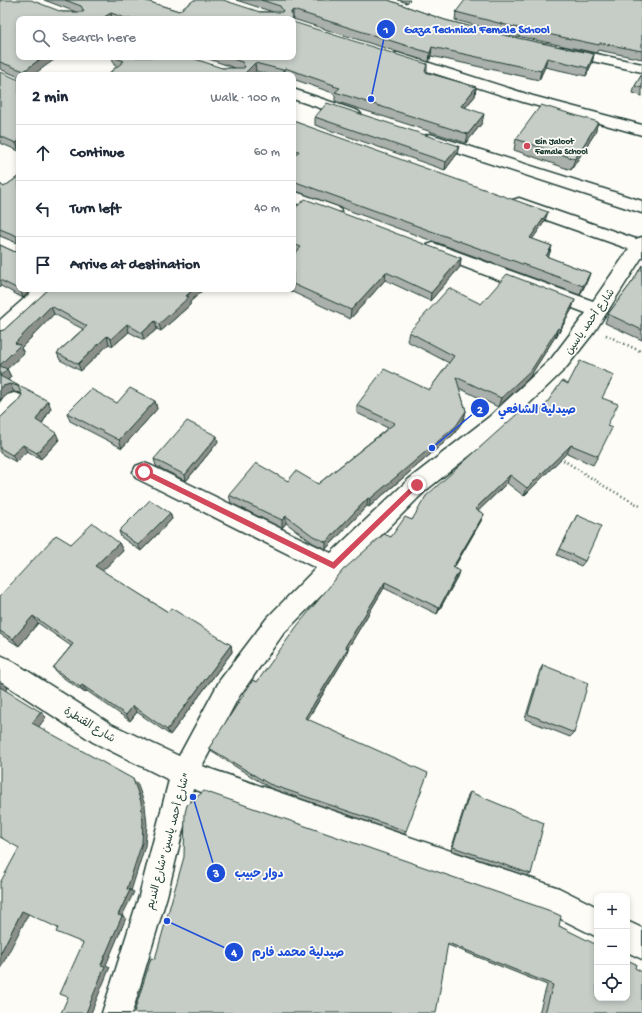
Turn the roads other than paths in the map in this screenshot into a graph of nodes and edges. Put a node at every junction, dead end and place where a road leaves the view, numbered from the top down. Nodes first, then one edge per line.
1 (552, 48) edge
2 (386, 53) edge
3 (642, 68) edge
4 (296, 95) edge
5 (369, 120) edge
6 (642, 130) edge
7 (415, 134) edge
8 (296, 197) edge
9 (507, 200) edge
10 (642, 207) edge
11 (345, 216) edge
12 (0, 242) edge
13 (419, 244) edge
14 (641, 245) edge
15 (16, 250) edge
16 (44, 292) edge
17 (592, 318) junction
18 (0, 331) edge
19 (14, 401) dead end
20 (0, 415) edge
21 (144, 472) dead end
22 (417, 485) joint
23 (334, 566) junction
24 (0, 667) edge
25 (184, 773) junction
26 (594, 920) edge
27 (630, 938) edge
28 (642, 944) edge
29 (117, 1013) edge

1 - 3 street
2 - 6 street
4 - 5 street
7 - 10 street
8 - 11 street
9 - 14 street
12 - 15 street
13 - 17 street
14 - 17 street, شارع أحمد ياسين
16 - 18 street
17 - 22 street, شارع أحمد ياسين
19 - 20 street
21 - 23 street
22 - 23 street, شارع أحمد ياسين "شارع النديم"
23 - 25 street, شارع أحمد ياسين "شارع النديم"
24 - 25 street, شارع القنطرة
25 - 26 street, شارع القنطرة
25 - 29 street, شارع أحمد ياسين "شارع النديم"
27 - 28 street

